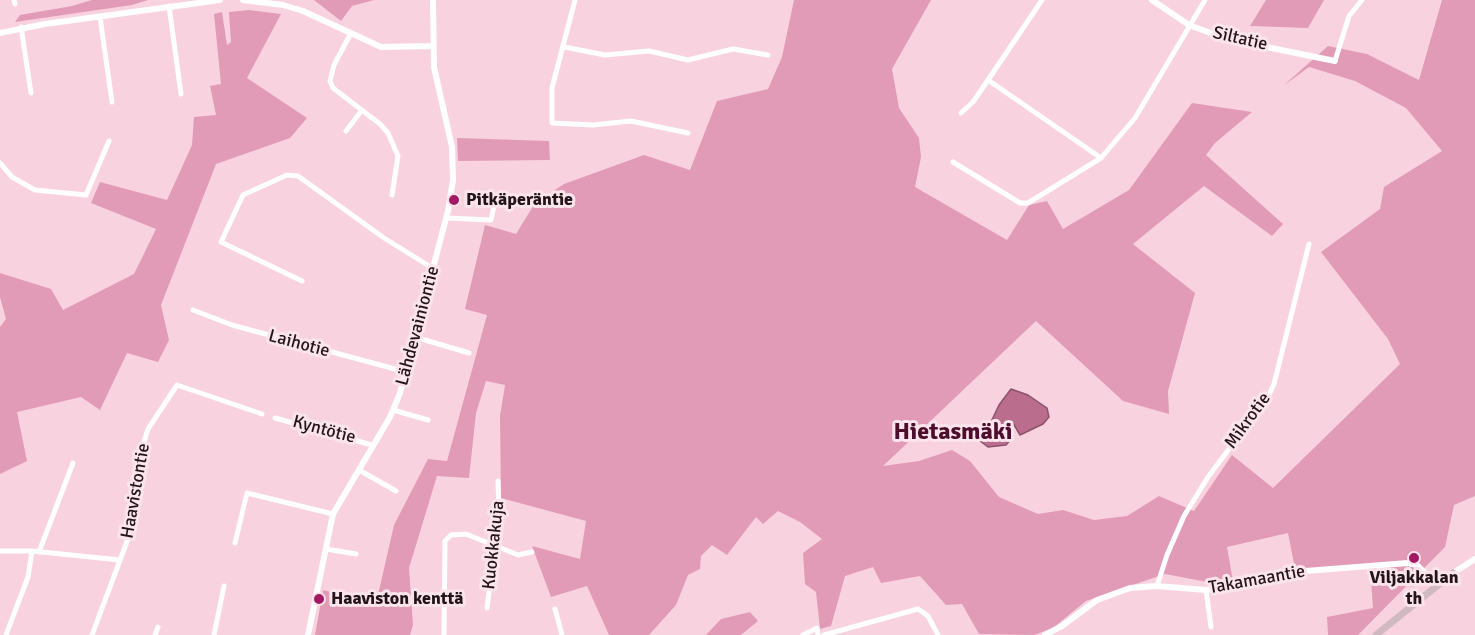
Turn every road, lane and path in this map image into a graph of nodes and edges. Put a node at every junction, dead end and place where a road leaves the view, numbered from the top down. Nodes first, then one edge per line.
1 (220, 0) edge
2 (243, 0) edge
3 (433, 0) edge
4 (575, 0) edge
5 (1042, 0) edge
6 (1152, 0) edge
7 (1205, 0) edge
8 (1362, 0) edge
9 (191, 1) edge
10 (169, 6) junction
11 (100, 17) junction
12 (1189, 25) junction
13 (21, 27) junction
14 (0, 33) edge
15 (351, 33) junction
16 (432, 46) junction
17 (564, 47) junction
18 (768, 55) dead end
19 (1335, 61) joint
20 (988, 80) junction
21 (31, 93) dead end
22 (181, 94) dead end
23 (112, 102) dead end
24 (362, 110) junction
25 (961, 113) dead end
26 (346, 131) dead end
27 (688, 133) dead end
28 (109, 141) dead end
29 (1101, 158) junction
30 (953, 162) dead end
31 (0, 164) edge
32 (392, 195) dead end
33 (496, 196) dead end
34 (446, 218) junction
35 (1309, 244) dead end
36 (434, 269) junction
37 (302, 281) dead end
38 (193, 310) dead end
39 (415, 337) junction
40 (470, 353) dead end
41 (406, 372) junction
42 (393, 410) junction
43 (262, 414) dead end
44 (275, 418) dead end
45 (428, 420) dead end
46 (372, 445) junction
47 (73, 463) dead end
48 (359, 470) junction
49 (498, 481) dead end
50 (396, 491) dead end
51 (333, 514) junction
52 (235, 543) dead end
53 (493, 545) junction
54 (326, 549) junction
55 (0, 551) edge
56 (35, 552) junction
57 (532, 552) dead end
58 (356, 554) dead end
59 (1475, 559) edge
60 (120, 560) junction
61 (1453, 573) joint
62 (1437, 585) junction
63 (224, 586) dead end
64 (1157, 586) junction
65 (1206, 590) junction
66 (488, 608) dead end
67 (555, 609) dead end
68 (158, 627) dead end
69 (1211, 627) dead end
70 (818, 632) edge
71 (6, 635) edge
72 (92, 635) edge
73 (155, 635) edge
74 (214, 635) edge
75 (308, 635) edge
76 (444, 635) edge
77 (562, 635) edge
78 (803, 635) edge
79 (824, 635) edge
80 (938, 635) edge
81 (1045, 635) edge
82 (1376, 635) edge

1 - 9 street
2 - 15 street
3 - 16 street, Lähdevainiontie
4 - 17 street
5 - 20 street
6 - 12 street, Siltatie
7 - 12 street
8 - 19 street
9 - 10 street
10 - 11 street
10 - 22 street
11 - 13 street
11 - 23 street
12 - 19 street, Siltatie
12 - 29 street
13 - 14 street
13 - 21 street
15 - 16 street
15 - 24 street
16 - 34 street, Lähdevainiontie
17 - 18 street
17 - 27 street
20 - 25 street
20 - 29 street
24 - 26 street
24 - 32 street
28 - 31 street
29 - 30 street
33 - 34 street
34 - 36 street, Lähdevainiontie
35 - 64 street, Mikrotie
36 - 37 street
36 - 39 street, Lähdevainiontie
38 - 41 street, Laihotie
39 - 40 street
39 - 41 street, Lähdevainiontie
41 - 42 street, Lähdevainiontie
42 - 45 street
42 - 46 street, Lähdevainiontie
43 - 60 street, Haavistontie
44 - 46 street, Kyntötie
46 - 48 street, Lähdevainiontie
47 - 56 street
48 - 50 street
48 - 51 street, Lähdevainiontie
49 - 53 street, Kuokkakuja
51 - 52 street
51 - 54 street, Lähdevainiontie
53 - 57 street
53 - 66 street, Kuokkakuja
53 - 76 street
54 - 58 street
54 - 75 street, Lähdevainiontie
55 - 56 street
56 - 60 street
56 - 71 street
59 - 61 street
60 - 72 street, Haavistontie
61 - 62 main road
62 - 65 street, Takamaantie
62 - 82 main road
63 - 74 street
64 - 65 street, Takamaantie
64 - 81 street, Takamaantie
65 - 69 street
67 - 77 street
68 - 73 street
70 - 78 street
79 - 80 street

